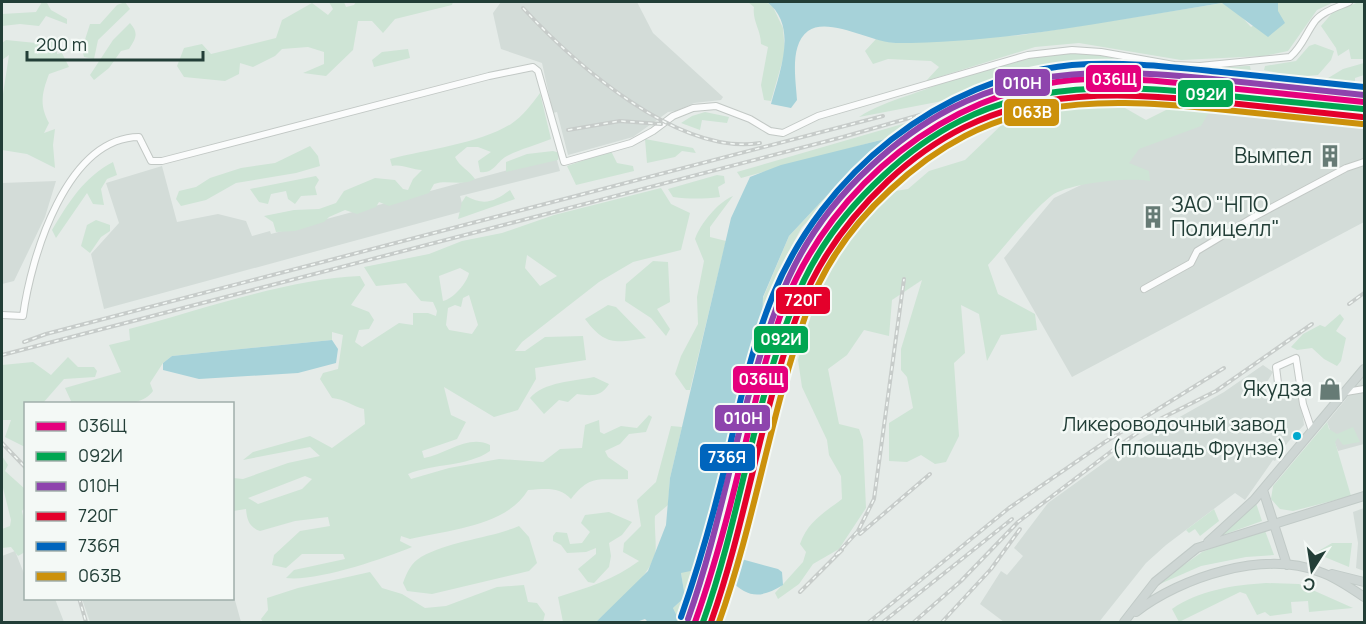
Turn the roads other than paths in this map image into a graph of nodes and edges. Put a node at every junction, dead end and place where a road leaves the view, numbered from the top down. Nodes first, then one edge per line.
1 (1349, 2) edge
2 (1365, 162) edge
3 (1144, 289) dead end
4 (2, 315) edge
5 (1365, 369) edge
6 (1278, 383) dead end
7 (1365, 388) edge
8 (1346, 392) junction
9 (1312, 431) junction
10 (1263, 490) junction
11 (1365, 496) edge
12 (1273, 523) junction
13 (1197, 548) junction
14 (1287, 565) junction
15 (1320, 572) junction
16 (1365, 582) edge
17 (1365, 597) edge
18 (1126, 620) edge

1 - 4 street
2 - 3 street
5 - 8 main road
6 - 9 street
7 - 8 street
8 - 9 main road
9 - 10 main road
10 - 12 main road
10 - 13 main road
11 - 12 main road
12 - 13 main road
12 - 14 main road
13 - 18 main road
14 - 15 main road
14 - 18 main road
15 - 16 main road
15 - 17 main road

